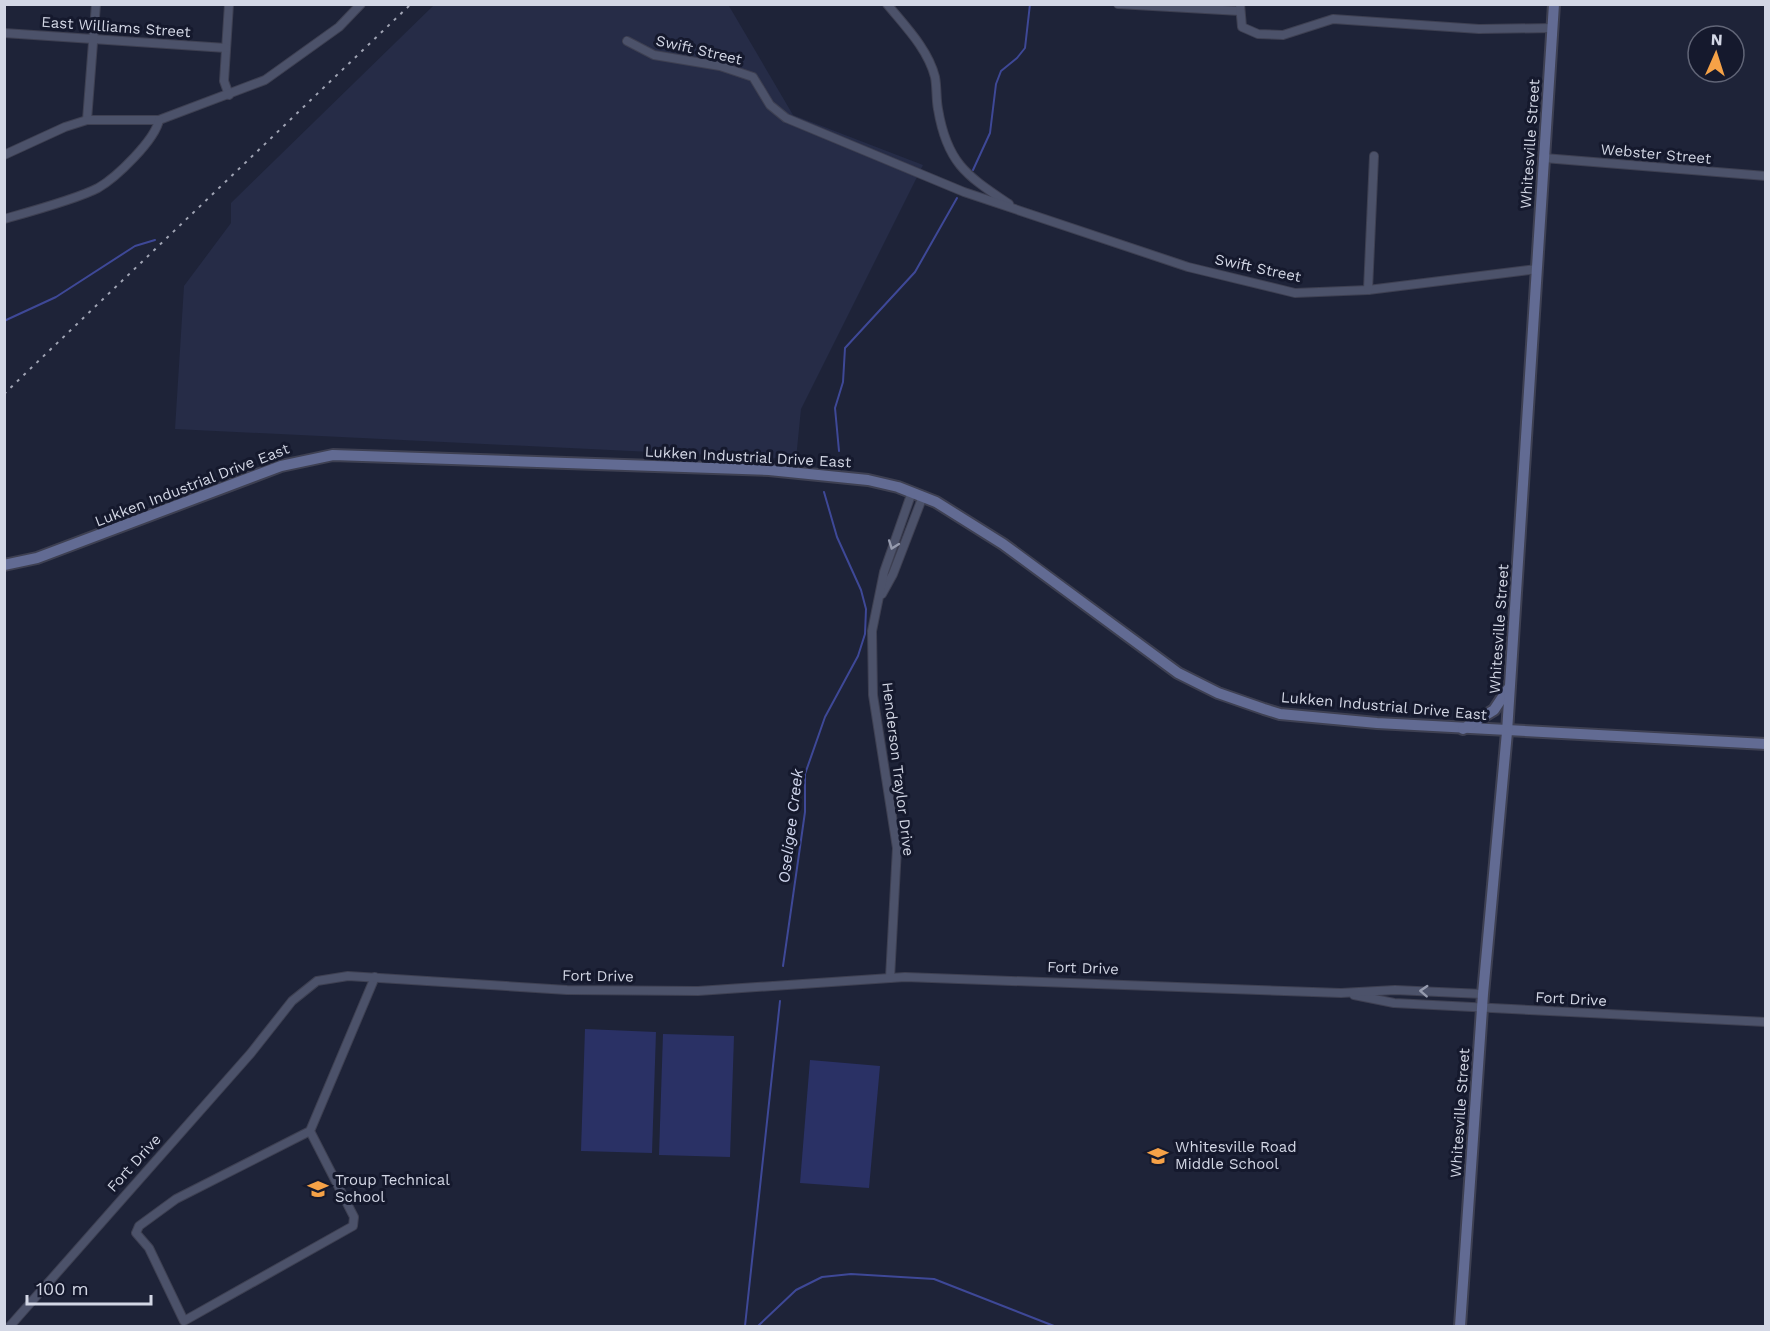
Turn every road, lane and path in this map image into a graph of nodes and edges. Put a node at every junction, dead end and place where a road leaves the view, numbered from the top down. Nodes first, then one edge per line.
1 (96, 4) edge
2 (229, 4) edge
3 (361, 4) edge
4 (886, 4) edge
5 (1118, 4) edge
6 (1554, 4) edge
7 (1240, 8) edge
8 (1553, 28) junction
9 (4, 33) edge
10 (93, 39) junction
11 (627, 41) dead end
12 (226, 48) junction
13 (229, 95) junction
14 (87, 120) junction
15 (159, 120) junction
16 (4, 155) edge
17 (1374, 156) dead end
18 (1544, 158) junction
19 (1766, 176) edge
20 (1018, 210) junction
21 (4, 219) edge
22 (1537, 269) junction
23 (1368, 290) junction
24 (917, 494) junction
25 (4, 564) edge
26 (1510, 683) junction
27 (1463, 729) junction
28 (1507, 732) junction
29 (1766, 744) edge
30 (375, 977) junction
31 (890, 978) junction
32 (1341, 993) junction
33 (1483, 994) junction
34 (1482, 1007) junction
35 (1766, 1022) edge
36 (310, 1131) junction
37 (10, 1326) edge
38 (1460, 1326) edge

1 - 10 street
2 - 12 street
3 - 13 street
4 - 20 street, Swift Street
5 - 7 street
6 - 8 main road, Whitesville Street
7 - 8 street
8 - 18 main road, Whitesville Street
9 - 10 street, East Williams Street
10 - 12 street, East Williams Street
10 - 14 street
11 - 20 street, Swift Street
12 - 13 street
13 - 15 street
14 - 15 street
14 - 16 street
15 - 21 street
17 - 23 street
18 - 19 street, Webster Street
18 - 22 main road, Whitesville Street
20 - 23 street, Swift Street
22 - 23 street, Swift Street
22 - 26 main road, Whitesville Street
24 - 25 main road, Lukken Industrial Drive East
24 - 27 main road, Lukken Industrial Drive East
24 - 31 street, Henderson Traylor Drive
26 - 27 main road
26 - 28 main road, Whitesville Street
27 - 28 main road, Lukken Industrial Drive East
28 - 29 main road, Lukken Industrial Drive East
28 - 33 main road, Whitesville Street
30 - 31 street, Fort Drive
30 - 36 street
30 - 37 street, Fort Drive
31 - 32 street, Fort Drive
33 -> 32 street, Fort Drive
32 - 34 street, Fort Drive
33 - 34 main road, Whitesville Street
34 - 35 street, Fort Drive
34 - 38 main road, Whitesville Street
36 - 36 street

